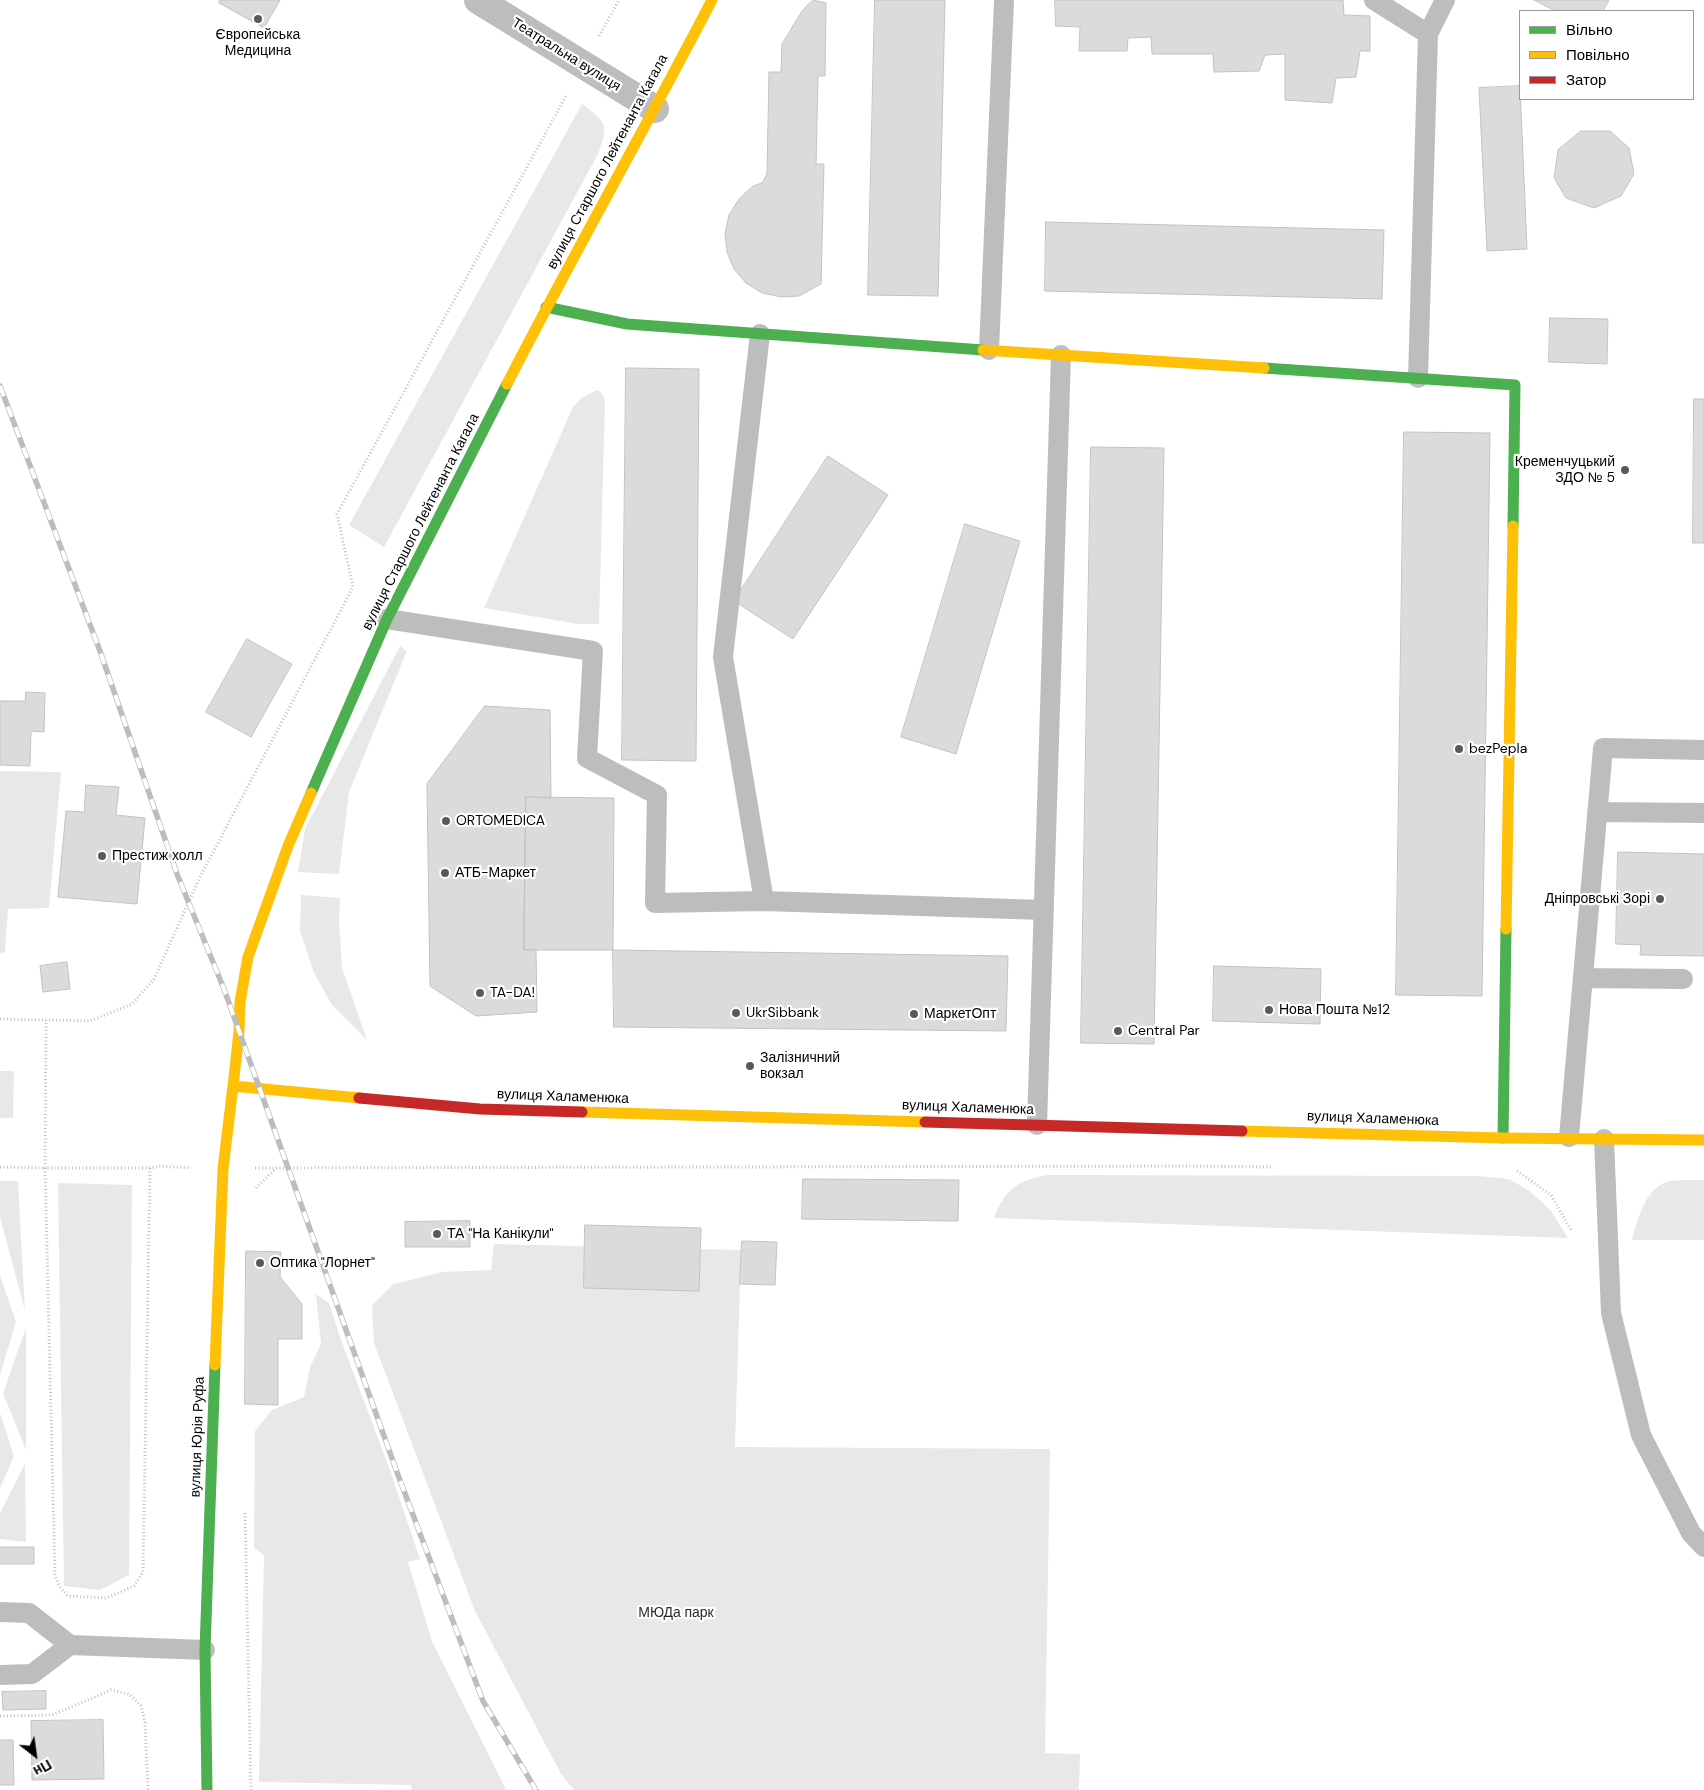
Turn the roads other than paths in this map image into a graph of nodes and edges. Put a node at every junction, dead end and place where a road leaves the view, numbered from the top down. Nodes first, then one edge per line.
1 (478, 0) edge
2 (712, 0) edge
3 (1004, 0) edge
4 (1374, 0) edge
5 (1445, 0) edge
6 (1428, 34) junction
7 (655, 109) junction
8 (546, 307) junction
9 (760, 334) junction
10 (989, 350) junction
11 (1061, 355) junction
12 (1418, 378) junction
13 (387, 619) junction
14 (1704, 750) edge
15 (1597, 812) junction
16 (1704, 813) edge
17 (764, 902) junction
18 (1044, 910) junction
19 (1583, 978) junction
20 (1683, 979) dead end
21 (233, 1086) junction
22 (1037, 1125) junction
23 (1569, 1137) junction
24 (1503, 1138) junction
25 (1604, 1139) junction
26 (1704, 1140) edge
27 (1704, 1547) edge
28 (0, 1612) edge
29 (70, 1645) junction
30 (205, 1650) junction
31 (0, 1675) edge
32 (207, 1790) edge

1 - 7 street, Театральна вулиця
2 - 7 main road, вулиця Старшого Лейтенанта Кагала
3 - 10 lane
4 - 6 lane
5 - 6 lane
6 - 12 lane
7 - 8 main road, вулиця Старшого Лейтенанта Кагала
8 - 9 main road
8 - 13 main road, вулиця Старшого Лейтенанта Кагала
9 - 10 main road
9 - 17 lane
10 - 11 main road
11 - 12 main road
11 - 18 lane
12 - 24 main road
13 - 17 lane
13 - 21 main road, вулиця Старшого Лейтенанта Кагала
14 - 15 lane
15 - 16 lane
15 - 19 lane
17 - 18 lane
18 - 22 lane
19 - 20 lane
19 - 23 lane
21 - 22 main road, вулиця Халаменюка
21 - 30 main road, вулиця Юрія Руфа
22 - 24 main road, вулиця Халаменюка
23 - 24 main road, вулиця Халаменюка
23 - 25 main road, вулиця Халаменюка
25 - 26 main road, вулиця Халаменюка
25 - 27 lane
28 - 29 lane
29 - 30 lane
29 - 31 lane
30 - 32 main road, вулиця Юрія Руфа

